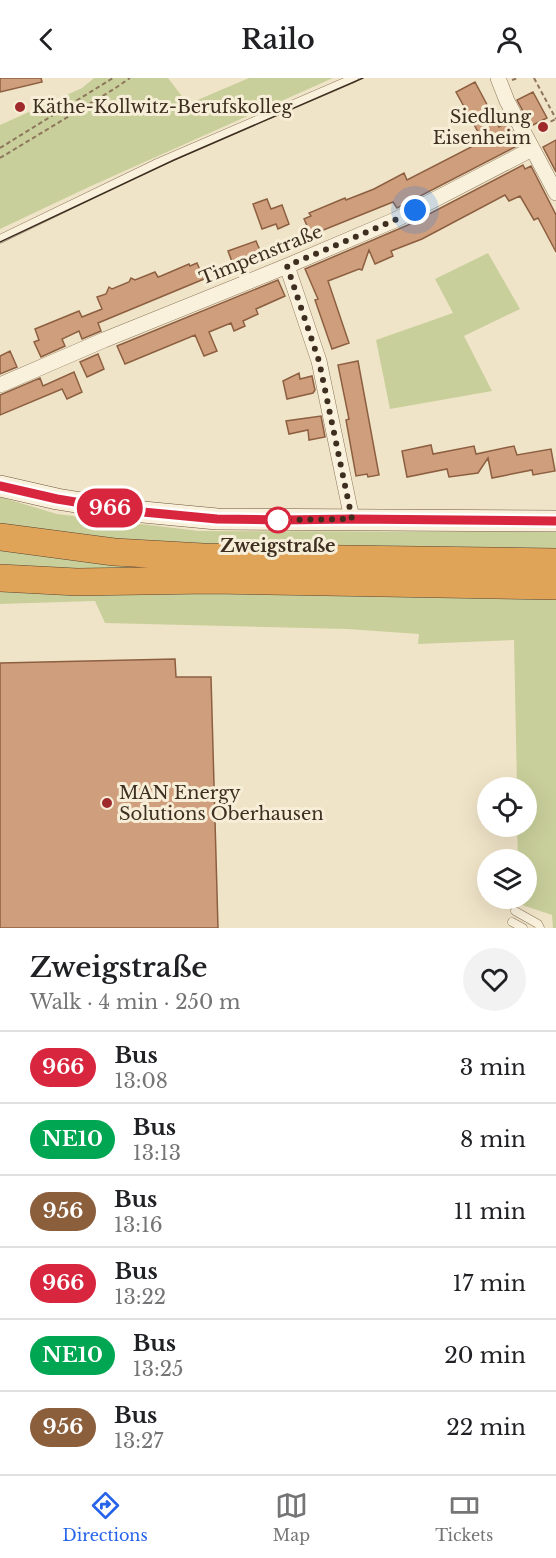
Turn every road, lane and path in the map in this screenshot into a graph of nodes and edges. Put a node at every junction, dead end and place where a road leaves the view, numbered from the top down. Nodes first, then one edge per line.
1 (113, 78) edge
2 (130, 78) edge
3 (354, 78) edge
4 (498, 78) edge
5 (534, 78) edge
6 (556, 119) edge
7 (524, 135) junction
8 (0, 148) edge
9 (532, 149) junction
10 (0, 158) edge
11 (556, 193) edge
12 (0, 239) edge
13 (287, 266) junction
14 (0, 385) edge
15 (0, 486) edge
16 (352, 519) junction
17 (556, 521) edge
18 (0, 537) edge
19 (0, 559) edge
20 (556, 562) edge
21 (0, 578) edge
22 (210, 580) junction
23 (556, 586) edge
24 (515, 911) dead end
25 (513, 922) dead end
26 (523, 928) edge
27 (540, 928) edge

1 - 8 path
2 - 10 path
3 - 12 lane
4 - 7 street
5 - 6 path
6 - 7 path
7 - 9 street
9 - 11 street
9 - 13 street, Timpenstraße
13 - 14 street, Timpenstraße
13 - 16 street
15 - 16 street
16 - 17 street
18 - 20 highway
19 - 22 highway
21 - 22 highway
22 - 23 highway
24 - 27 lane
25 - 26 lane

